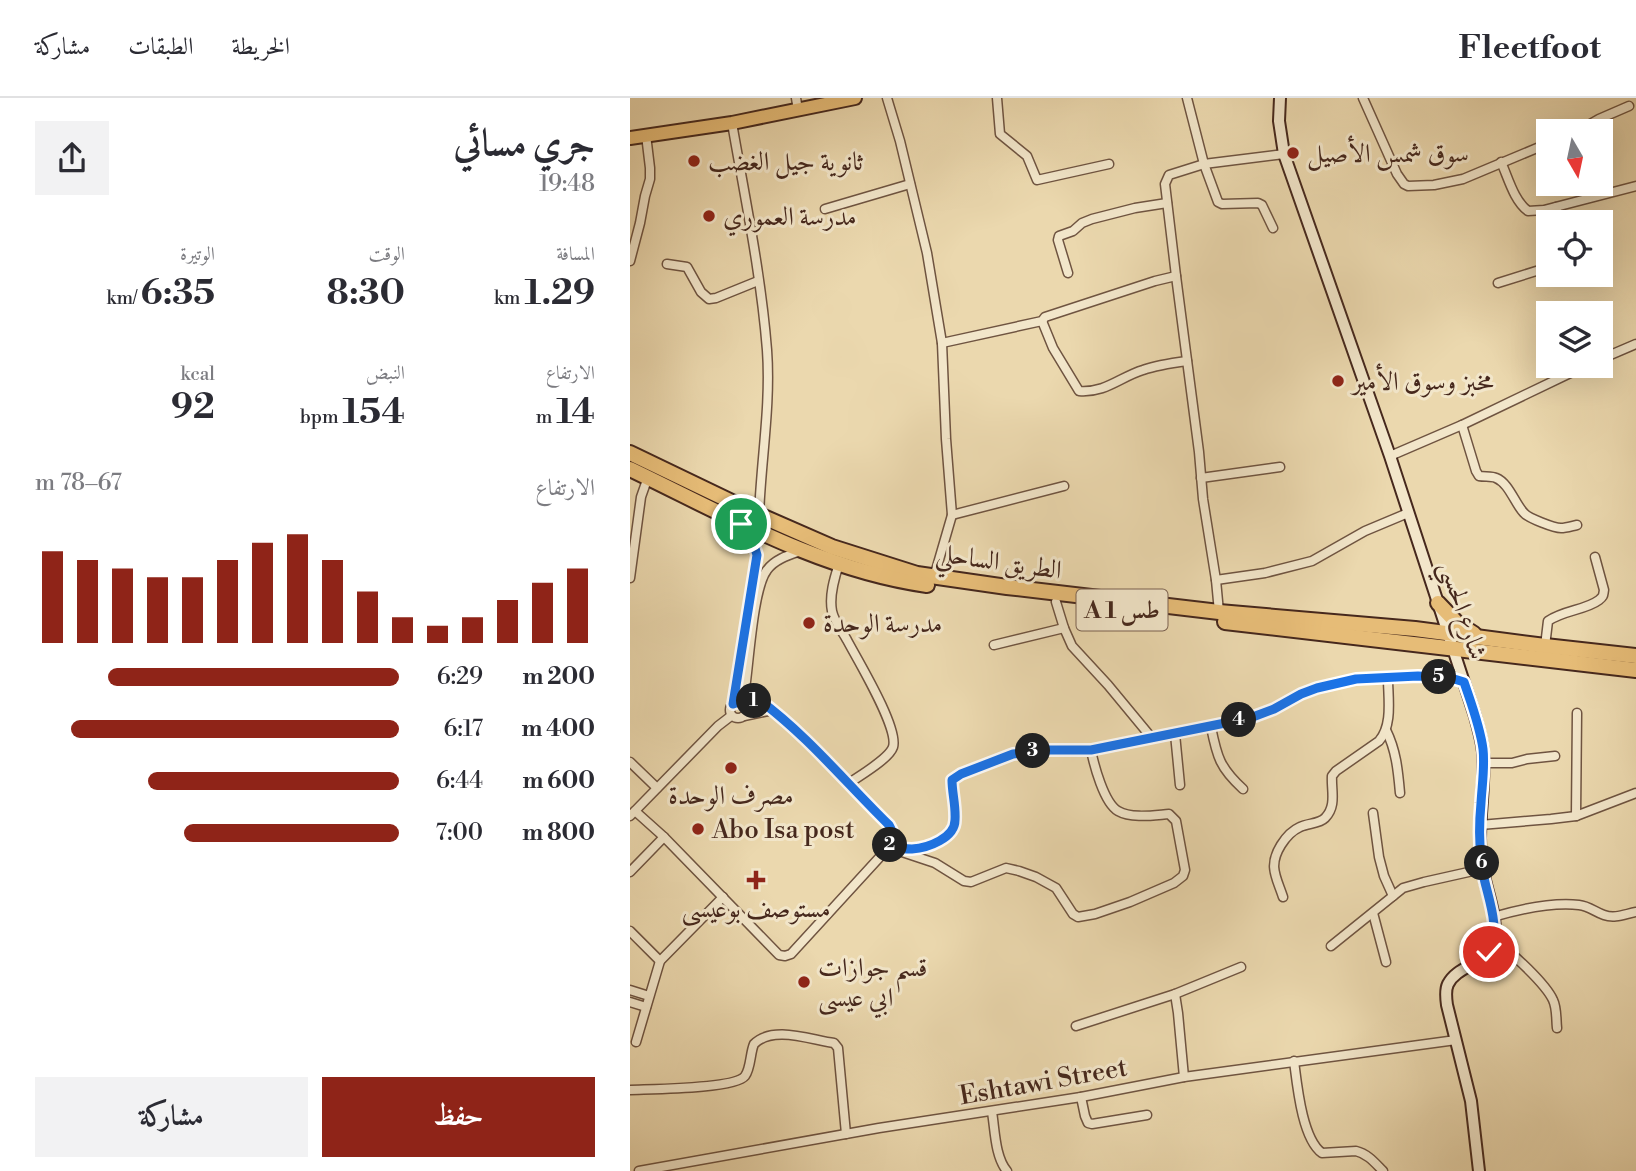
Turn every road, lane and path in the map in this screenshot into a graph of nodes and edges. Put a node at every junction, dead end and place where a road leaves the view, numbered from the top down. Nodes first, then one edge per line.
1 (855, 98) edge
2 (887, 98) edge
3 (997, 98) edge
4 (1187, 98) edge
5 (1280, 98) edge
6 (1363, 98) edge
7 (797, 104) edge
8 (1629, 106) dead end
9 (1599, 119) edge
10 (732, 122) junction
11 (646, 135) junction
12 (630, 138) edge
13 (1536, 148) edge
14 (1284, 154) junction
15 (1501, 162) junction
16 (1109, 164) dead end
17 (1204, 164) junction
18 (911, 184) junction
19 (1636, 186) edge
20 (1167, 203) junction
21 (1556, 207) junction
22 (825, 209) dead end
23 (1557, 210) edge
24 (1273, 228) dead end
25 (630, 261) edge
26 (667, 264) dead end
27 (1536, 271) edge
28 (1068, 273) dead end
29 (1176, 276) junction
30 (758, 281) junction
31 (1498, 283) dead end
32 (1042, 321) junction
33 (942, 343) junction
34 (1636, 344) edge
35 (1613, 354) edge
36 (1187, 361) junction
37 (1560, 378) edge
38 (1462, 425) junction
39 (630, 453) edge
40 (1390, 456) junction
41 (1280, 467) dead end
42 (630, 469) edge
43 (648, 477) junction
44 (1201, 478) junction
45 (1064, 486) dead end
46 (1408, 513) junction
47 (759, 515) junction
48 (952, 515) junction
49 (741, 524) junction
50 (1577, 525) dead end
51 (633, 540) edge
52 (802, 551) junction
53 (1595, 557) dead end
54 (839, 564) junction
55 (934, 577) junction
56 (630, 578) edge
57 (1216, 580) junction
58 (1056, 602) junction
59 (1438, 603) junction
60 (1219, 612) junction
61 (1064, 628) junction
62 (1415, 629) junction
63 (1448, 633) junction
64 (1481, 637) junction
65 (994, 645) dead end
66 (1545, 646) junction
67 (1453, 649) junction
68 (1636, 656) edge
69 (1636, 670) edge
70 (1388, 678) junction
71 (1464, 682) junction
72 (746, 689) junction
73 (758, 699) junction
74 (740, 704) junction
75 (773, 710) junction
76 (1577, 713) dead end
77 (732, 716) junction
78 (744, 716) junction
79 (1211, 727) junction
80 (1386, 730) junction
81 (1175, 734) junction
82 (1151, 737) junction
83 (1091, 750) junction
84 (1555, 755) dead end
85 (630, 762) edge
86 (1483, 763) junction
87 (848, 784) junction
88 (1180, 785) dead end
89 (657, 788) junction
90 (1243, 789) dead end
91 (1400, 793) dead end
92 (1636, 793) edge
93 (633, 813) edge
94 (1373, 813) dead end
95 (1576, 816) junction
96 (1480, 825) junction
97 (664, 837) junction
98 (889, 848) junction
99 (1482, 869) junction
100 (630, 872) edge
101 (1393, 896) junction
102 (723, 897) junction
103 (1283, 897) dead end
104 (1636, 912) edge
105 (1373, 913) junction
106 (1493, 917) junction
107 (630, 931) edge
108 (1494, 938) junction
109 (1331, 946) dead end
110 (660, 961) junction
111 (1386, 962) dead end
112 (1241, 967) dead end
113 (630, 990) edge
114 (1175, 994) junction
115 (649, 996) junction
116 (630, 1002) edge
117 (646, 1007) junction
118 (1076, 1026) dead end
119 (1557, 1028) dead end
120 (1456, 1041) junction
121 (636, 1042) dead end
122 (1294, 1061) junction
123 (1184, 1077) junction
124 (630, 1090) edge
125 (1081, 1097) junction
126 (992, 1112) junction
127 (1147, 1115) dead end
128 (846, 1134) junction
129 (639, 1171) edge
130 (1007, 1171) edge
131 (1384, 1171) edge
132 (1479, 1171) edge

1 - 7 main road
2 - 18 street
3 - 16 street
4 - 17 street
5 - 14 street, شارع الحسي
6 - 15 street
7 - 10 main road
8 - 9 street
10 - 11 main road
10 - 30 street
11 - 12 main road
11 - 25 street
13 - 15 street
14 - 17 street
14 - 40 street, شارع الحسي
15 - 21 street
17 - 20 street
17 - 24 street
18 - 22 street
18 - 33 street
19 - 21 street
20 - 28 street
20 - 29 street
21 - 23 street
26 - 30 street
27 - 31 street
29 - 32 street
29 - 36 street
30 - 47 street
32 - 33 street
32 - 36 street
33 - 48 street
34 - 35 street
36 - 44 street
37 - 38 street
38 - 40 street
38 - 50 street
39 - 47 highway, الطريق الساحلي
40 - 46 street, شارع الحسي
41 - 44 street
42 - 43 highway, الطريق الساحلي / A 1 طس
43 - 49 highway, الطريق الساحلي / A 1 طس
43 - 51 street
44 - 57 street
45 - 48 street
46 - 57 street
46 - 59 street, شارع الحسي
47 - 55 highway, الطريق الساحلي / A 1 طس
48 - 55 street
49 - 52 highway, الطريق الساحلي / A 1 طس
49 - 74 street
51 - 56 street
52 - 54 highway, الطريق الساحلي / A 1 طس
52 - 72 street
53 - 66 street
54 - 58 highway, الطريق الساحلي / A 1 طس
54 - 87 street
55 - 60 highway, الطريق الساحلي / A 1 طس
57 - 60 street
58 - 61 street
58 - 67 highway, الطريق الساحلي / A 1 طس
59 - 62 highway
59 - 63 street, شارع الحسي
59 - 64 highway
60 - 62 highway, الطريق الساحلي / A 1 طس
61 - 65 street
61 - 82 street
62 - 63 highway, الطريق الساحلي / A 1 طس
63 - 64 highway, الطريق الساحلي / A 1 طس
63 - 67 street, شارع الحسي
64 - 66 highway, الطريق الساحلي / A 1 طس
66 - 68 highway, الطريق الساحلي / A 1 طس
67 - 69 highway, الطريق الساحلي / A 1 طس
67 - 71 street, شارع الحسي
70 - 71 street
70 - 79 street
70 - 80 street
71 - 86 street, شارع الحسي
72 - 73 street
72 - 74 street
73 - 74 street
73 - 75 street
74 - 77 street
74 - 78 street
75 - 78 street
75 - 87 street
76 - 95 street
77 - 78 street
77 - 89 street
79 - 81 street
79 - 90 street
80 - 91 street
80 - 103 street
81 - 82 street
81 - 88 street
82 - 83 street
83 - 98 street
83 - 98 street
84 - 86 street
85 - 89 street
86 - 96 street, شارع الحسي
87 - 98 street
89 - 93 street
92 - 95 street
93 - 97 street
94 - 101 street
95 - 96 street
96 - 99 street, شارع الحسي
97 - 100 street
97 - 102 street
98 - 102 street
99 - 101 street
99 - 106 street, شارع الحسي
101 - 105 street
102 - 110 street
104 - 106 street
105 - 109 street
105 - 111 street
106 - 108 street, شارع الحسي
107 - 110 street
108 - 119 street
108 - 120 street
110 - 115 street
112 - 114 street
113 - 115 street
114 - 118 street
114 - 123 street
115 - 117 street
116 - 117 street
117 - 121 street
120 - 122 street, Eshtawi Street
120 - 132 street
122 - 123 street, Eshtawi Street
122 - 131 street
123 - 125 street, Eshtawi Street
124 - 128 street
125 - 126 street, Eshtawi Street
125 - 127 street
126 - 128 street, Eshtawi Street
126 - 130 street
128 - 129 street, Eshtawi Street

